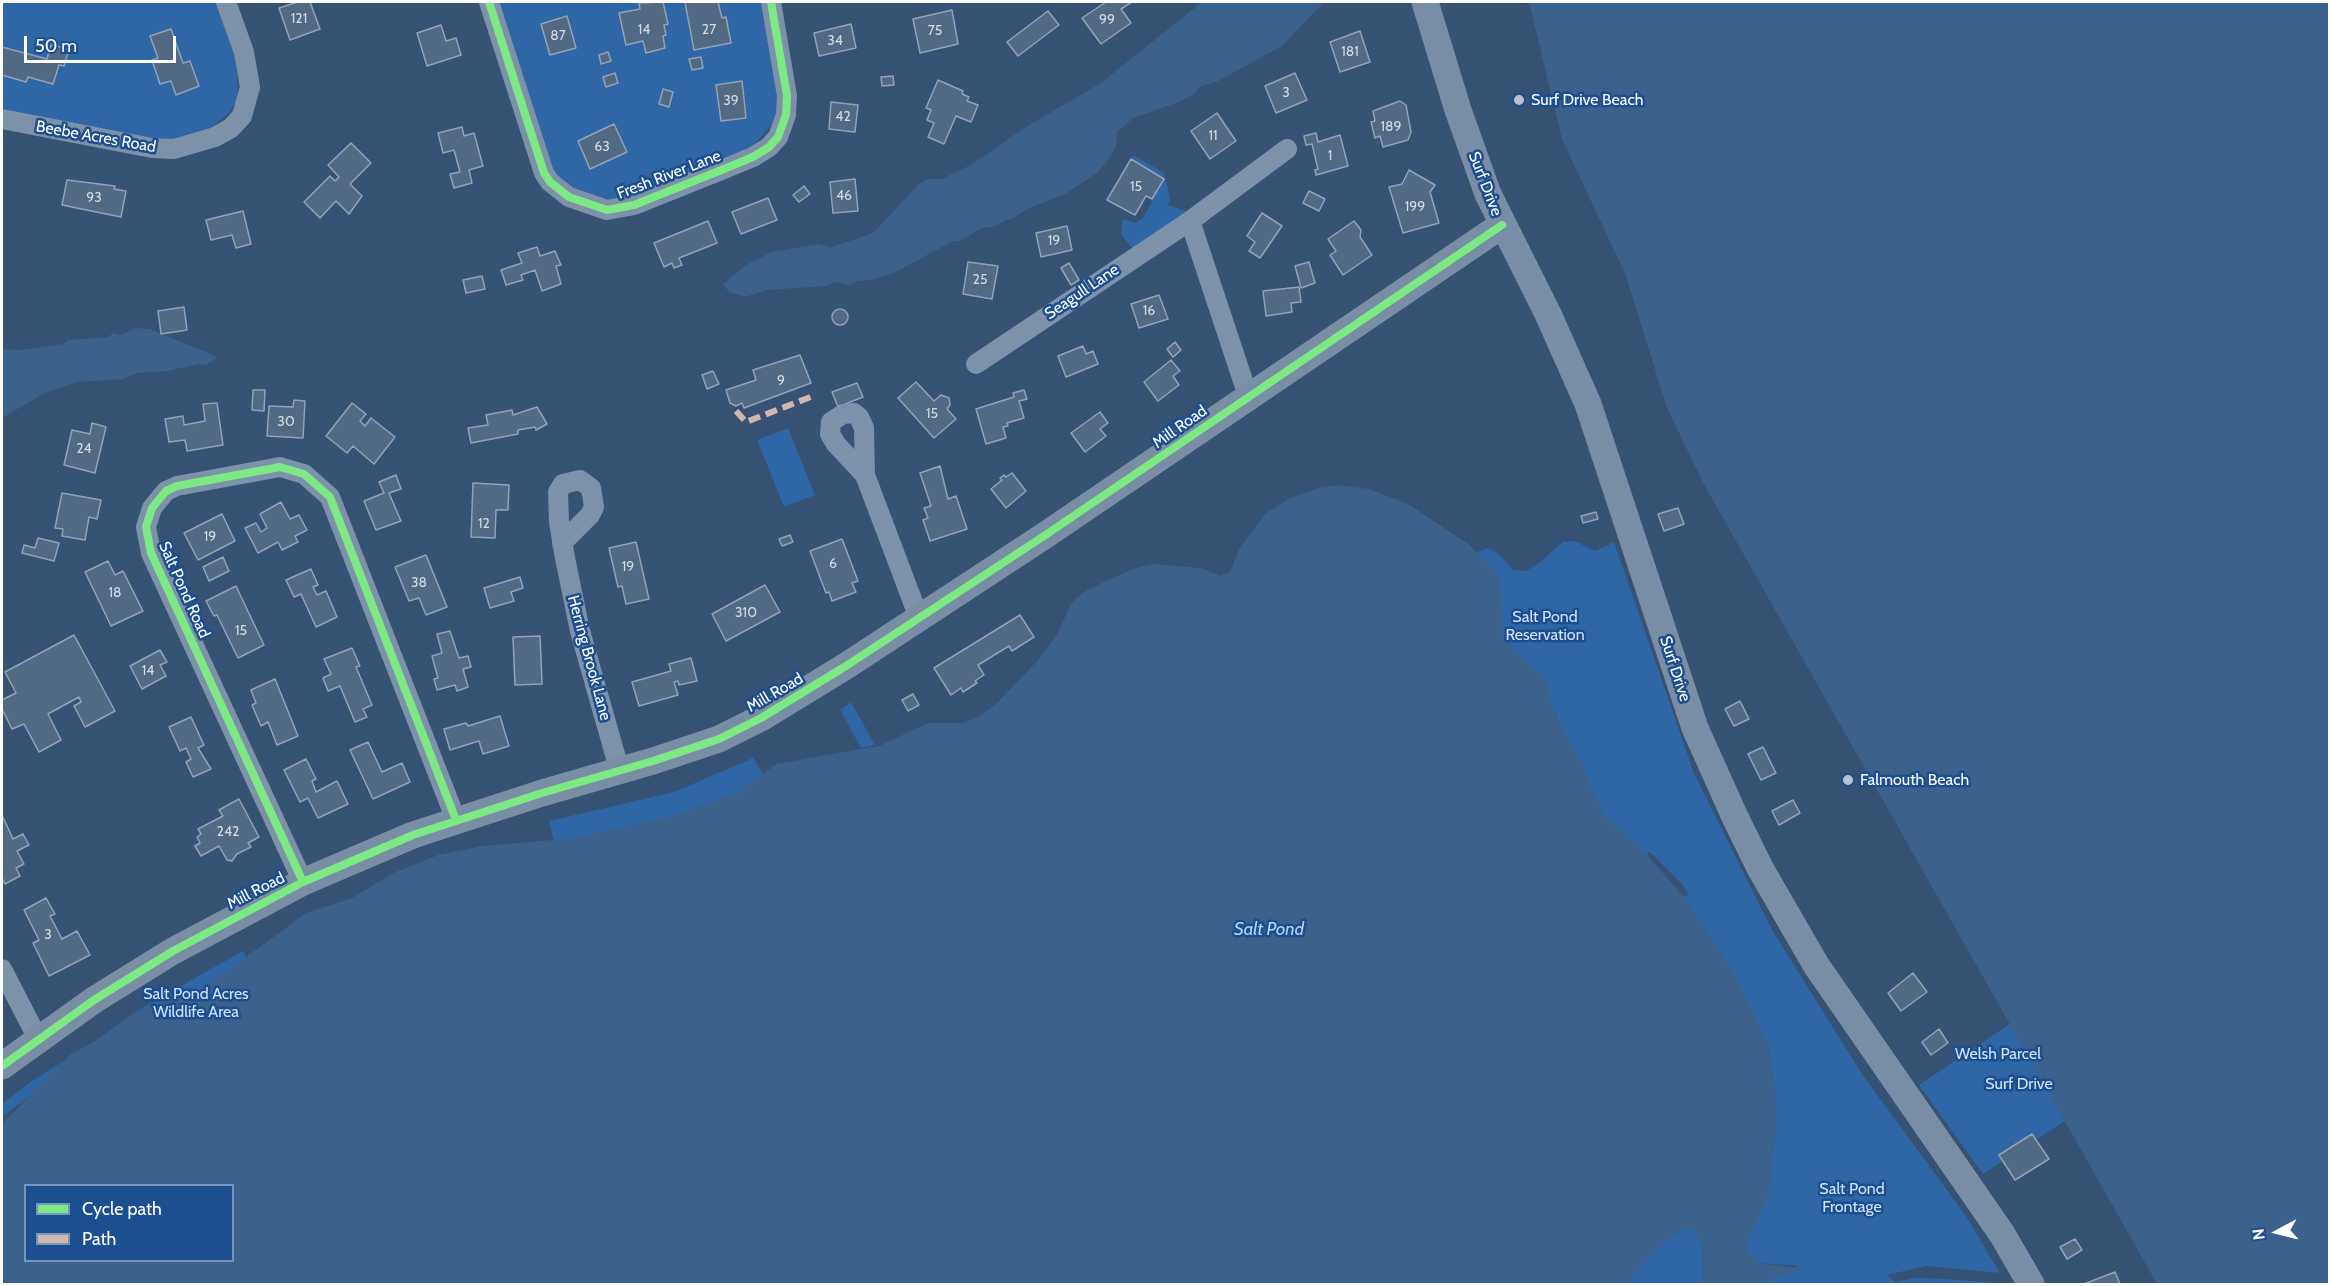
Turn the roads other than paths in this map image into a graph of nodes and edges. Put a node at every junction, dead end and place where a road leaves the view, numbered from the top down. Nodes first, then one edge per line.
1 (226, 2) edge
2 (489, 2) edge
3 (771, 2) edge
4 (1425, 2) edge
5 (2, 119) edge
6 (1287, 149) dead end
7 (1190, 221) junction
8 (1502, 225) junction
9 (976, 364) dead end
10 (1248, 396) junction
11 (865, 475) dead end
12 (562, 543) dead end
13 (919, 618) junction
14 (620, 772) junction
15 (456, 820) junction
16 (303, 882) junction
17 (2, 969) edge
18 (38, 1039) junction
19 (2, 1066) edge
20 (2031, 1284) edge

1 - 5 street, Beebe Acres Road
2 - 3 street, Fresh River Lane
4 - 8 street, Surf Drive
6 - 7 street, Seagull Lane
7 - 9 street, Seagull Lane
7 - 10 street
8 - 10 street, Mill Road
8 - 20 street, Surf Drive
10 - 13 street, Mill Road
11 - 13 street
12 - 14 street, Herring Brook Lane
13 - 14 street, Mill Road
14 - 15 street, Mill Road
15 - 16 street, Mill Road
15 - 16 street, Salt Pond Road
16 - 18 street, Mill Road
17 - 18 street
18 - 19 street, Mill Road

